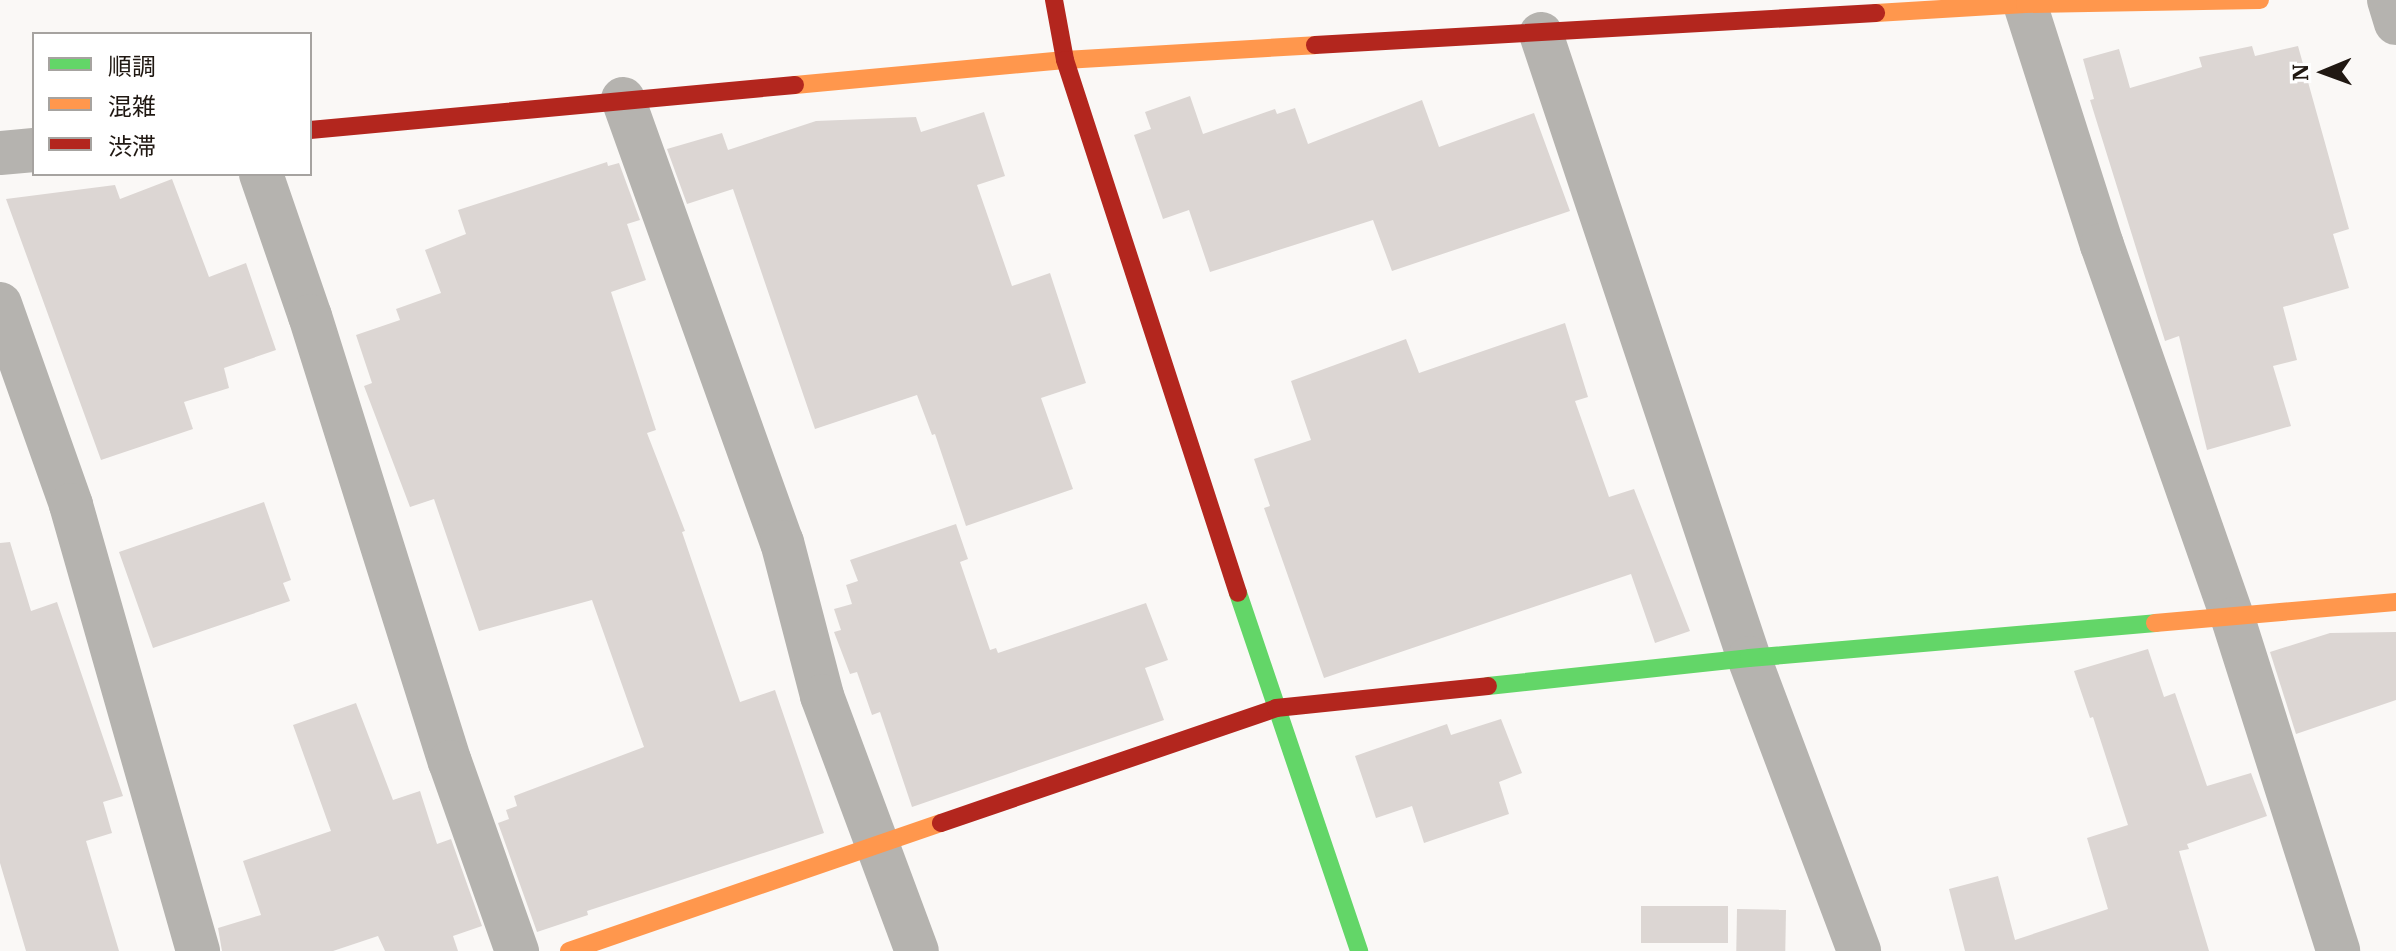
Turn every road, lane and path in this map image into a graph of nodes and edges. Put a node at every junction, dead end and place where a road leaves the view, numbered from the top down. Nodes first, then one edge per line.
1 (1054, 0) edge
2 (2260, 0) edge
3 (2389, 0) edge
4 (2025, 4) junction
5 (2396, 23) edge
6 (1541, 34) junction
7 (1065, 60) junction
8 (623, 99) junction
9 (312, 130) edge
10 (32, 150) edge
11 (0, 153) edge
12 (262, 176) edge
13 (0, 304) edge
14 (2396, 602) edge
15 (2233, 619) junction
16 (1749, 658) junction
17 (1276, 708) junction
18 (876, 844) junction
19 (198, 951) edge
20 (517, 951) edge
21 (569, 951) edge
22 (917, 951) edge
23 (1359, 951) edge
24 (1859, 951) edge
25 (2338, 951) edge

1 - 7 street
2 - 4 street
3 - 5 street
4 - 6 street
4 - 15 street
6 - 7 street
6 - 16 street
7 - 8 street
7 - 17 street
8 - 9 street
8 - 18 street
10 - 11 street
12 - 20 street
13 - 19 street
14 - 15 street
15 - 16 street
15 - 25 street
16 - 17 street
16 - 24 street
17 - 18 street
17 - 23 street
18 - 21 street
18 - 22 street

